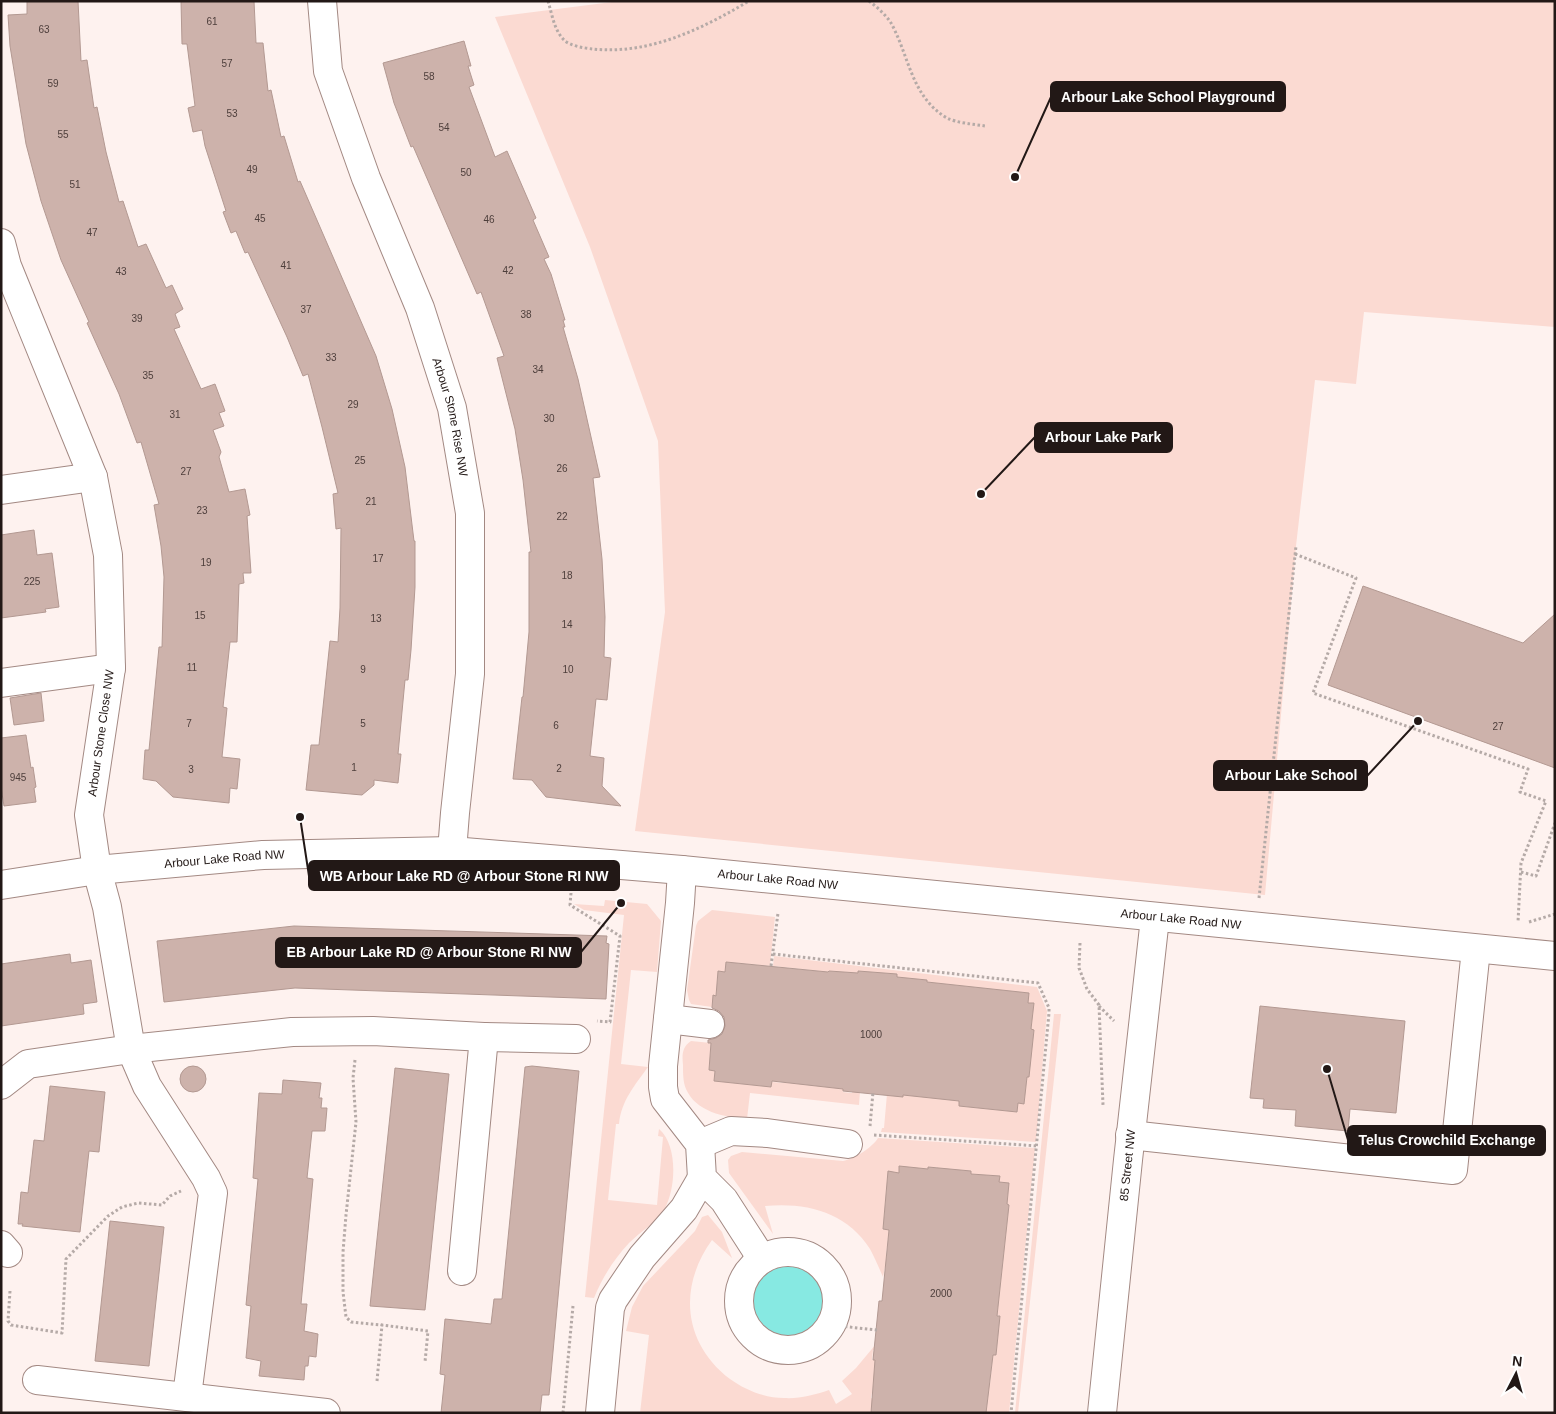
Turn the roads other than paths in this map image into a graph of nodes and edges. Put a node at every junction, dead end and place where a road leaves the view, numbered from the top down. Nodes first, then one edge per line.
1 (322, 1) edge
2 (1, 243) edge
3 (93, 477) junction
4 (1, 490) edge
5 (111, 668) junction
6 (1, 683) edge
7 (452, 851) junction
8 (97, 870) junction
9 (682, 870) junction
10 (1, 886) edge
11 (1155, 918) junction
12 (1476, 949) junction
13 (1555, 956) edge
14 (668, 1019) junction
15 (710, 1024) dead end
16 (583, 1029) road end
17 (484, 1037) junction
18 (131, 1049) junction
19 (1, 1085) edge
20 (1130, 1135) junction
21 (700, 1144) junction
22 (848, 1144) dead end
23 (702, 1178) junction
24 (762, 1259) junction
25 (462, 1271) dead end
26 (37, 1380) dead end
27 (200, 1403) edge
28 (326, 1413) edge
29 (600, 1413) edge
30 (1102, 1413) edge

1 - 7 street, Arbour Stone Rise NW
2 - 3 street, Arbour Stone Close NW
3 - 4 street
3 - 5 street, Arbour Stone Close NW
5 - 6 street
5 - 8 street, Arbour Stone Close NW
7 - 8 street, Arbour Lake Road NW
7 - 9 street, Arbour Lake Road NW
8 - 10 street, Arbour Lake Road NW
8 - 18 street, Arbour Stone Close NW
9 - 11 street, Arbour Lake Road NW
9 - 14 street
11 - 12 street, Arbour Lake Road NW
11 - 20 street, 85 Street NW
12 - 13 street, Arbour Lake Road NW
12 - 20 street
14 - 15 street
14 - 21 street
16 - 17 street
17 - 18 street
17 - 25 street
18 - 19 street
18 - 27 street, Arbour Stone Close NW
20 - 30 street, 85 Street NW
21 - 22 street
21 - 23 street
23 - 24 street
23 - 29 street
24 - 24 street
26 - 27 street
27 - 28 street

